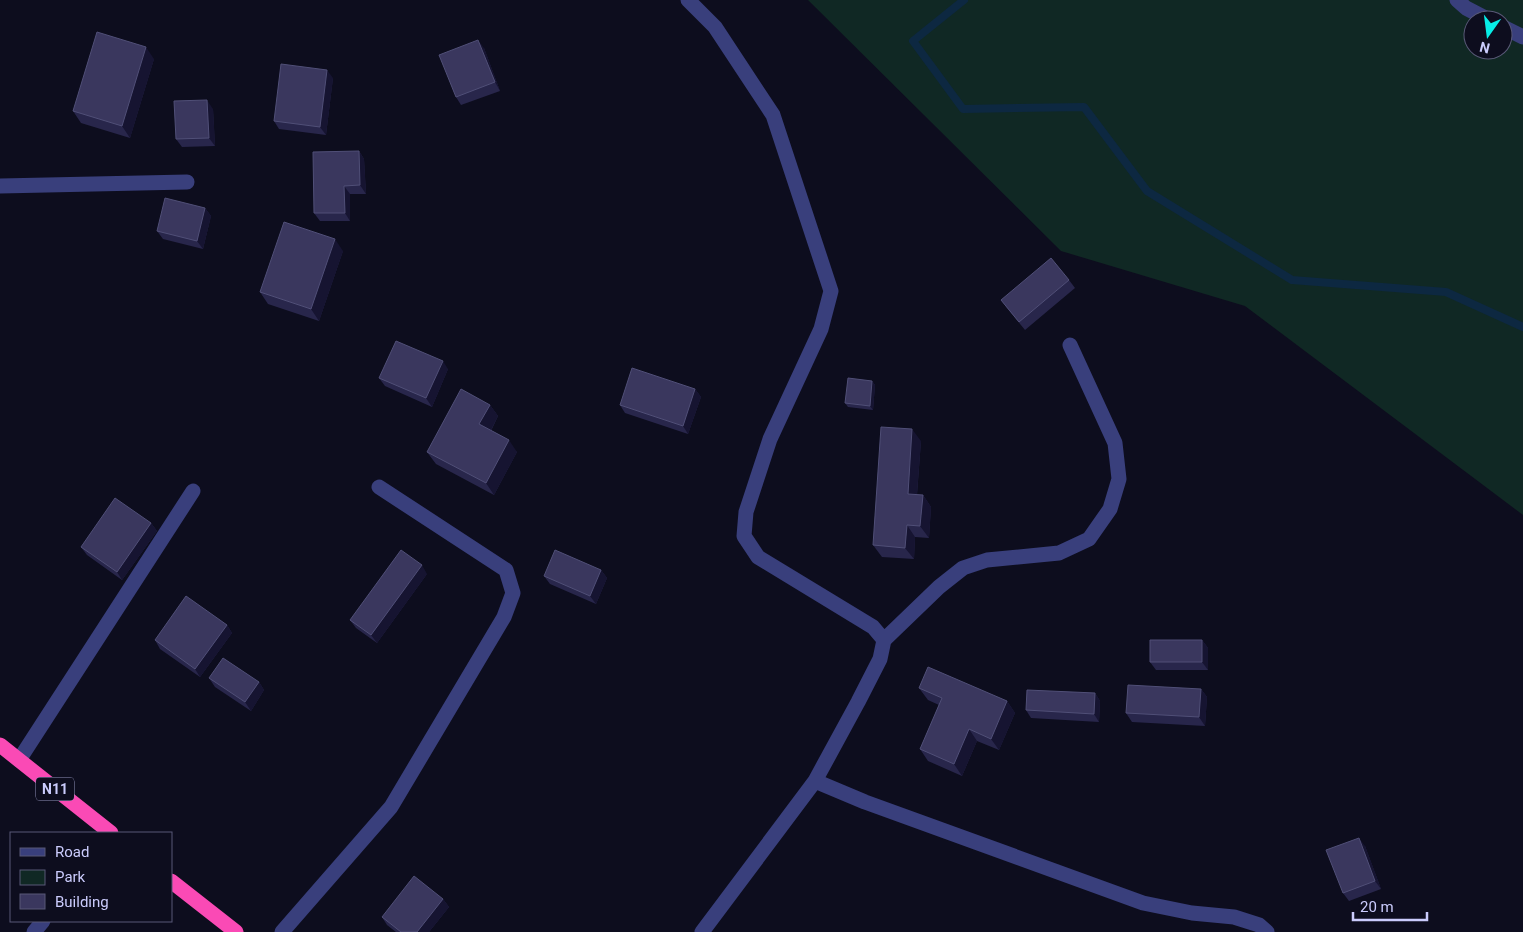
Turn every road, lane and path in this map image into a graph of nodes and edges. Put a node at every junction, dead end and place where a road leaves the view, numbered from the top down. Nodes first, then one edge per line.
1 (688, 0) edge
2 (1457, 0) edge
3 (1470, 10) edge
4 (187, 182) dead end
5 (0, 186) edge
6 (1070, 345) dead end
7 (379, 487) dead end
8 (193, 491) dead end
9 (884, 640) junction
10 (0, 745) edge
11 (19, 760) junction
12 (815, 781) junction
13 (110, 832) edge
14 (172, 882) edge
15 (42, 922) edge
16 (34, 932) edge
17 (236, 932) edge
18 (282, 932) edge
19 (702, 932) edge
20 (1267, 932) edge

1 - 9 street
2 - 3 street
4 - 5 street
6 - 9 street
7 - 18 street
8 - 11 street
9 - 12 street
10 - 11 highway, N11
11 - 13 highway, N11
12 - 19 street
12 - 20 street
14 - 17 highway
15 - 16 street

